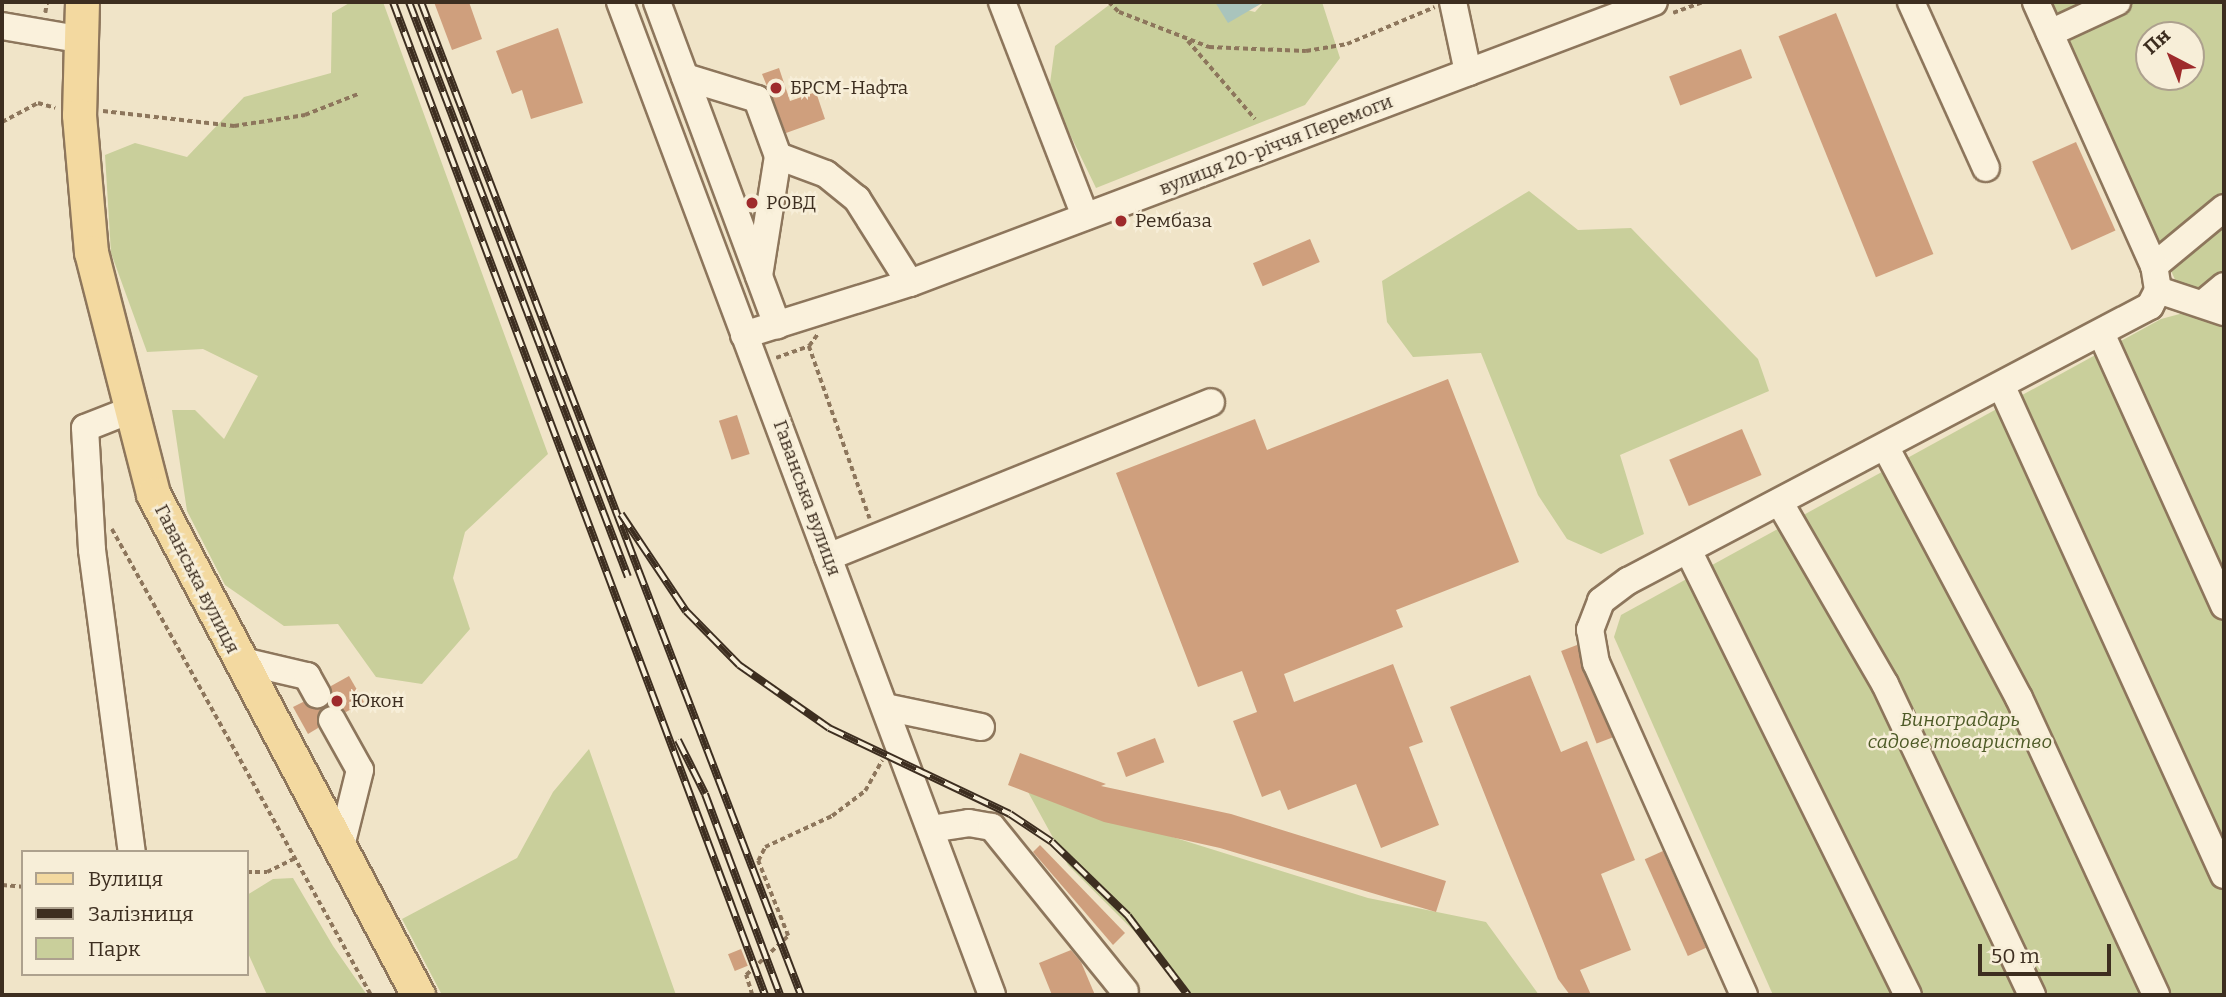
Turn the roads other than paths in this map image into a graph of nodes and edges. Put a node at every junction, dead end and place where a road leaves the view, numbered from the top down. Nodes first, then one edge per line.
1 (82, 2) edge
2 (620, 2) edge
3 (657, 2) edge
4 (1002, 2) edge
5 (1451, 2) edge
6 (1654, 2) edge
7 (1912, 2) edge
8 (2036, 2) edge
9 (2117, 2) edge
10 (2, 26) edge
11 (2050, 33) junction
12 (78, 39) junction
13 (1468, 72) junction
14 (685, 77) junction
15 (778, 156) junction
16 (1986, 168) dead end
17 (2224, 208) edge
18 (1086, 216) junction
19 (758, 276) junction
20 (2156, 278) junction
21 (910, 283) junction
22 (2218, 300) edge
23 (777, 325) junction
24 (2101, 334) junction
25 (744, 335) junction
26 (2002, 387) junction
27 (1211, 402) dead end
28 (128, 411) junction
29 (1886, 448) junction
30 (1780, 503) junction
31 (1688, 550) junction
32 (828, 558) junction
33 (2224, 606) edge
34 (238, 660) junction
35 (317, 694) dead end
36 (885, 707) junction
37 (332, 720) dead end
38 (981, 727) dead end
39 (931, 829) junction
40 (341, 846) junction
41 (132, 850) edge
42 (2224, 875) edge
43 (1125, 991) dead end
44 (418, 995) edge
45 (992, 995) edge
46 (1744, 995) edge
47 (1908, 995) edge
48 (2032, 995) edge
49 (2157, 995) edge

1 - 12 main road, Гаванська вулиця
2 - 25 street, Гаванська вулиця
3 - 14 street
4 - 18 street
5 - 13 street
6 - 13 street, вулиця 20-річчя Перемоги
7 - 16 street
8 - 11 street
9 - 11 street
10 - 12 street
11 - 20 street
12 - 28 main road, Гаванська вулиця
13 - 18 street, вулиця 20-річчя Перемоги
14 - 15 street
14 - 19 street
15 - 19 street
15 - 21 street
17 - 20 street
18 - 21 street, вулиця 20-річчя Перемоги
19 - 23 street
20 - 22 street
20 - 24 street
21 - 23 street, вулиця 20-річчя Перемоги
23 - 25 street, вулиця 20-річчя Перемоги
24 - 26 street
24 - 33 street
25 - 32 street, Гаванська вулиця
26 - 29 street
26 - 42 street
27 - 32 street
28 - 34 main road, Гаванська вулиця
28 - 41 street
29 - 30 street
29 - 49 street
30 - 31 street
30 - 48 street
31 - 46 street
31 - 47 street
32 - 36 street, Гаванська вулиця
34 - 35 street
34 - 40 main road, Гаванська вулиця
36 - 38 street
36 - 39 street, Гаванська вулиця
37 - 40 street
39 - 43 street
39 - 45 street, Гаванська вулиця
40 - 44 main road, Гаванська вулиця

